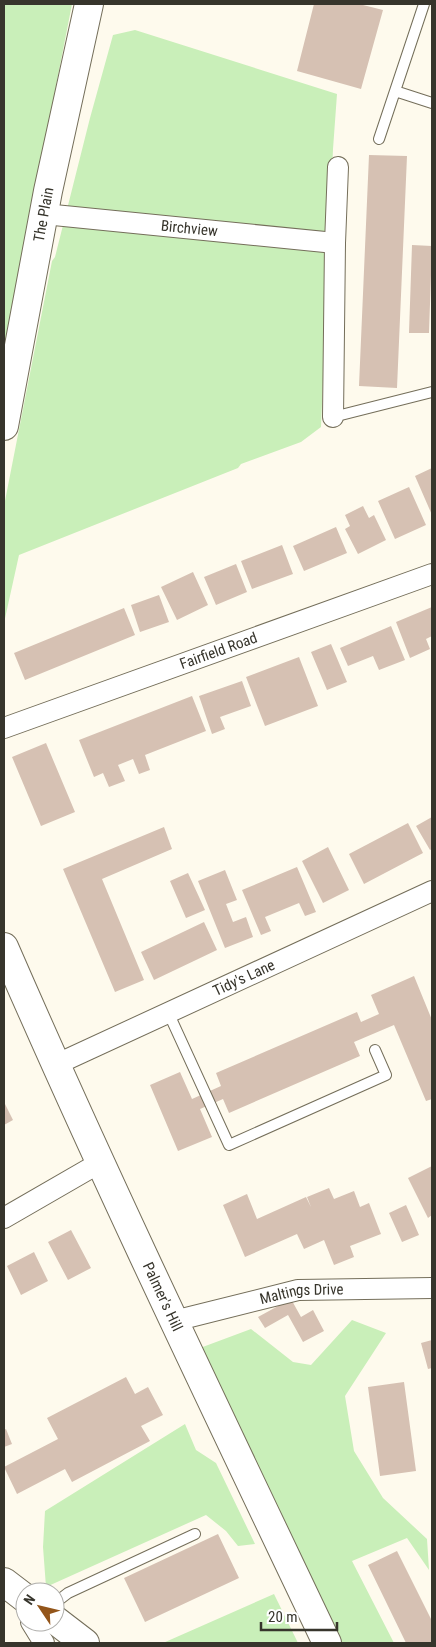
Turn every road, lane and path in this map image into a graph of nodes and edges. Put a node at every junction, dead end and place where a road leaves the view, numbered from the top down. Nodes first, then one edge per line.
1 (89, 4) edge
2 (424, 4) edge
3 (395, 91) junction
4 (432, 103) edge
5 (380, 139) dead end
6 (338, 167) dead end
7 (44, 214) junction
8 (335, 243) junction
9 (432, 392) edge
10 (333, 417) joint
11 (4, 426) edge
12 (432, 574) edge
13 (4, 728) edge
14 (432, 891) edge
15 (4, 947) edge
16 (168, 1012) junction
17 (375, 1050) dead end
18 (55, 1064) junction
19 (101, 1162) junction
20 (4, 1218) edge
21 (432, 1288) edge
22 (174, 1321) junction
23 (195, 1534) dead end
24 (65, 1595) edge
25 (65, 1628) edge
26 (37, 1632) edge
27 (44, 1643) edge
28 (84, 1643) edge
29 (327, 1643) edge

1 - 7 main road, The Plain
2 - 3 lane
3 - 4 lane
3 - 5 lane
6 - 8 street
7 - 8 street, Birchview
7 - 11 main road, The Plain
8 - 10 street
9 - 10 lane
12 - 13 street, Fairfield Road
14 - 16 street, Tidy's Lane
15 - 18 main road, Palmer's Hill
16 - 17 lane
16 - 18 street, Tidy's Lane
18 - 19 main road, Palmer's Hill
19 - 20 street
19 - 22 main road, Palmer's Hill
21 - 22 street, Maltings Drive
22 - 29 main road, Palmer's Hill
23 - 24 lane
25 - 28 main road
26 - 27 street

